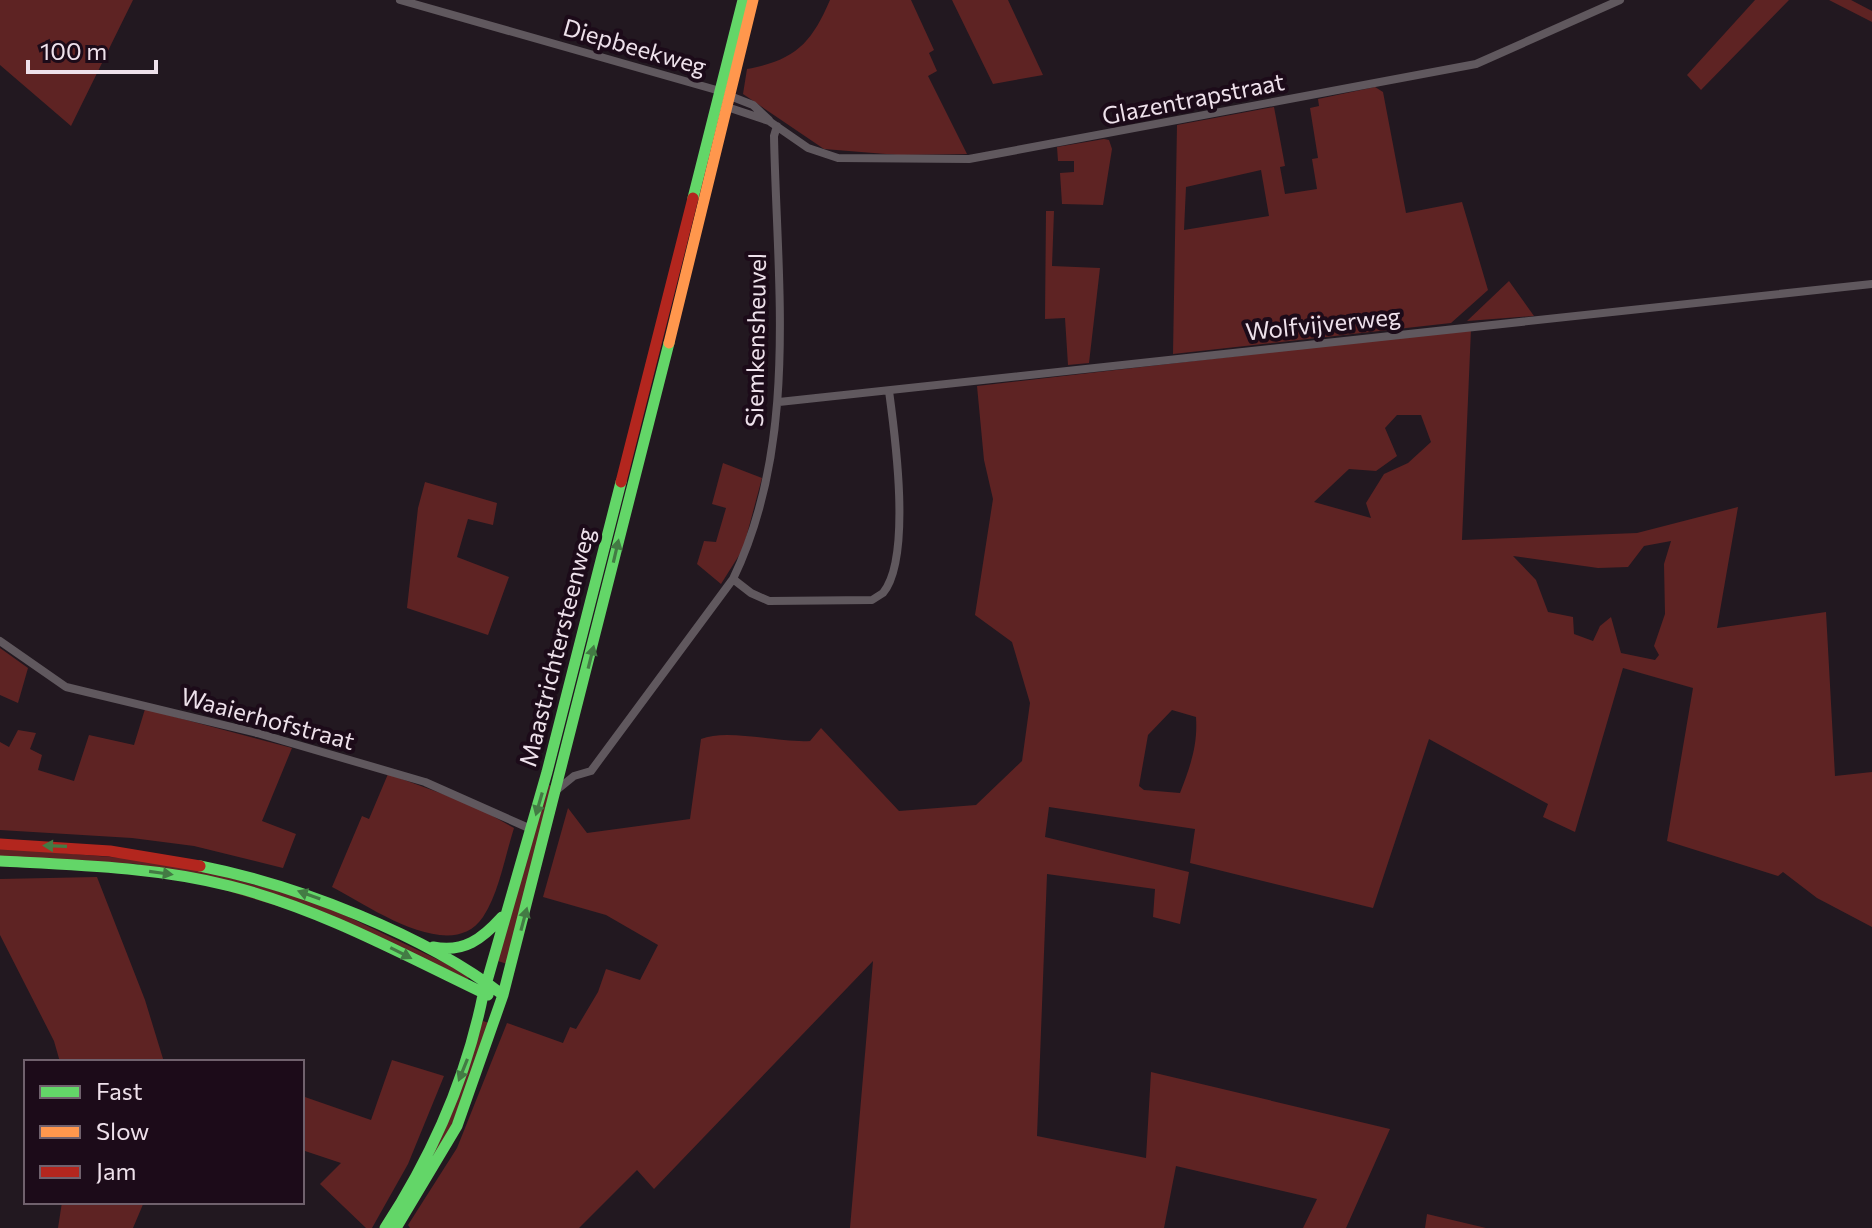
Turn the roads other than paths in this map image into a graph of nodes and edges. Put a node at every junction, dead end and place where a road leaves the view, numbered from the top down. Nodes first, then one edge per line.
1 (400, 0) edge
2 (743, 0) edge
3 (753, 0) edge
4 (1620, 0) edge
5 (732, 64) junction
6 (726, 98) junction
7 (773, 123) junction
8 (1872, 284) edge
9 (889, 391) junction
10 (779, 402) junction
11 (733, 579) junction
12 (588, 601) junction
13 (602, 612) junction
14 (0, 641) edge
15 (564, 765) junction
16 (574, 776) junction
17 (558, 789) junction
18 (531, 829) junction
19 (0, 844) edge
20 (0, 861) edge
21 (504, 915) junction
22 (381, 925) junction
23 (486, 981) junction
24 (483, 995) junction
25 (503, 995) junction
26 (419, 1169) junction
27 (431, 1174) junction
28 (394, 1226) edge

1 - 6 street, Diepbeekweg
2 - 5 main road
3 - 5 main road
4 - 7 street, Glazentrapstraat
5 - 6 main road, Maastrichtersteenweg
6 - 7 street, Glazentrapstraat
6 - 12 main road, Maastrichtersteenweg
13 -> 6 main road, Maastrichtersteenweg
7 - 10 street, Siemkensheuvel
8 - 9 street, Wolfvijverweg
9 - 10 street, Wolfvijverweg
9 - 11 street
10 - 11 street, Siemkensheuvel
11 - 16 street, Siemkensheuvel
12 - 13 main road
12 -> 18 main road, Maastrichtersteenweg
15 -> 13 main road, Maastrichtersteenweg
14 - 18 street, Waaierhofstraat
15 - 16 street
15 - 17 main road, Maastrichtersteenweg
16 - 17 street, Siemkensheuvel
25 -> 17 main road, Maastrichtersteenweg
18 - 21 main road, Maastrichtersteenweg
22 -> 19 main road
20 -> 24 main road
21 - 22 main road
21 - 23 main road, Maastrichtersteenweg
22 - 23 main road
23 - 24 main road, Maastrichtersteenweg
23 - 25 main road
24 - 25 main road
24 -> 26 main road, Maastrichtersteenweg
25 - 27 main road, Maastrichtersteenweg
26 - 27 street
26 - 28 main road, Maastrichtersteenweg
27 - 28 main road, Maastrichtersteenweg

